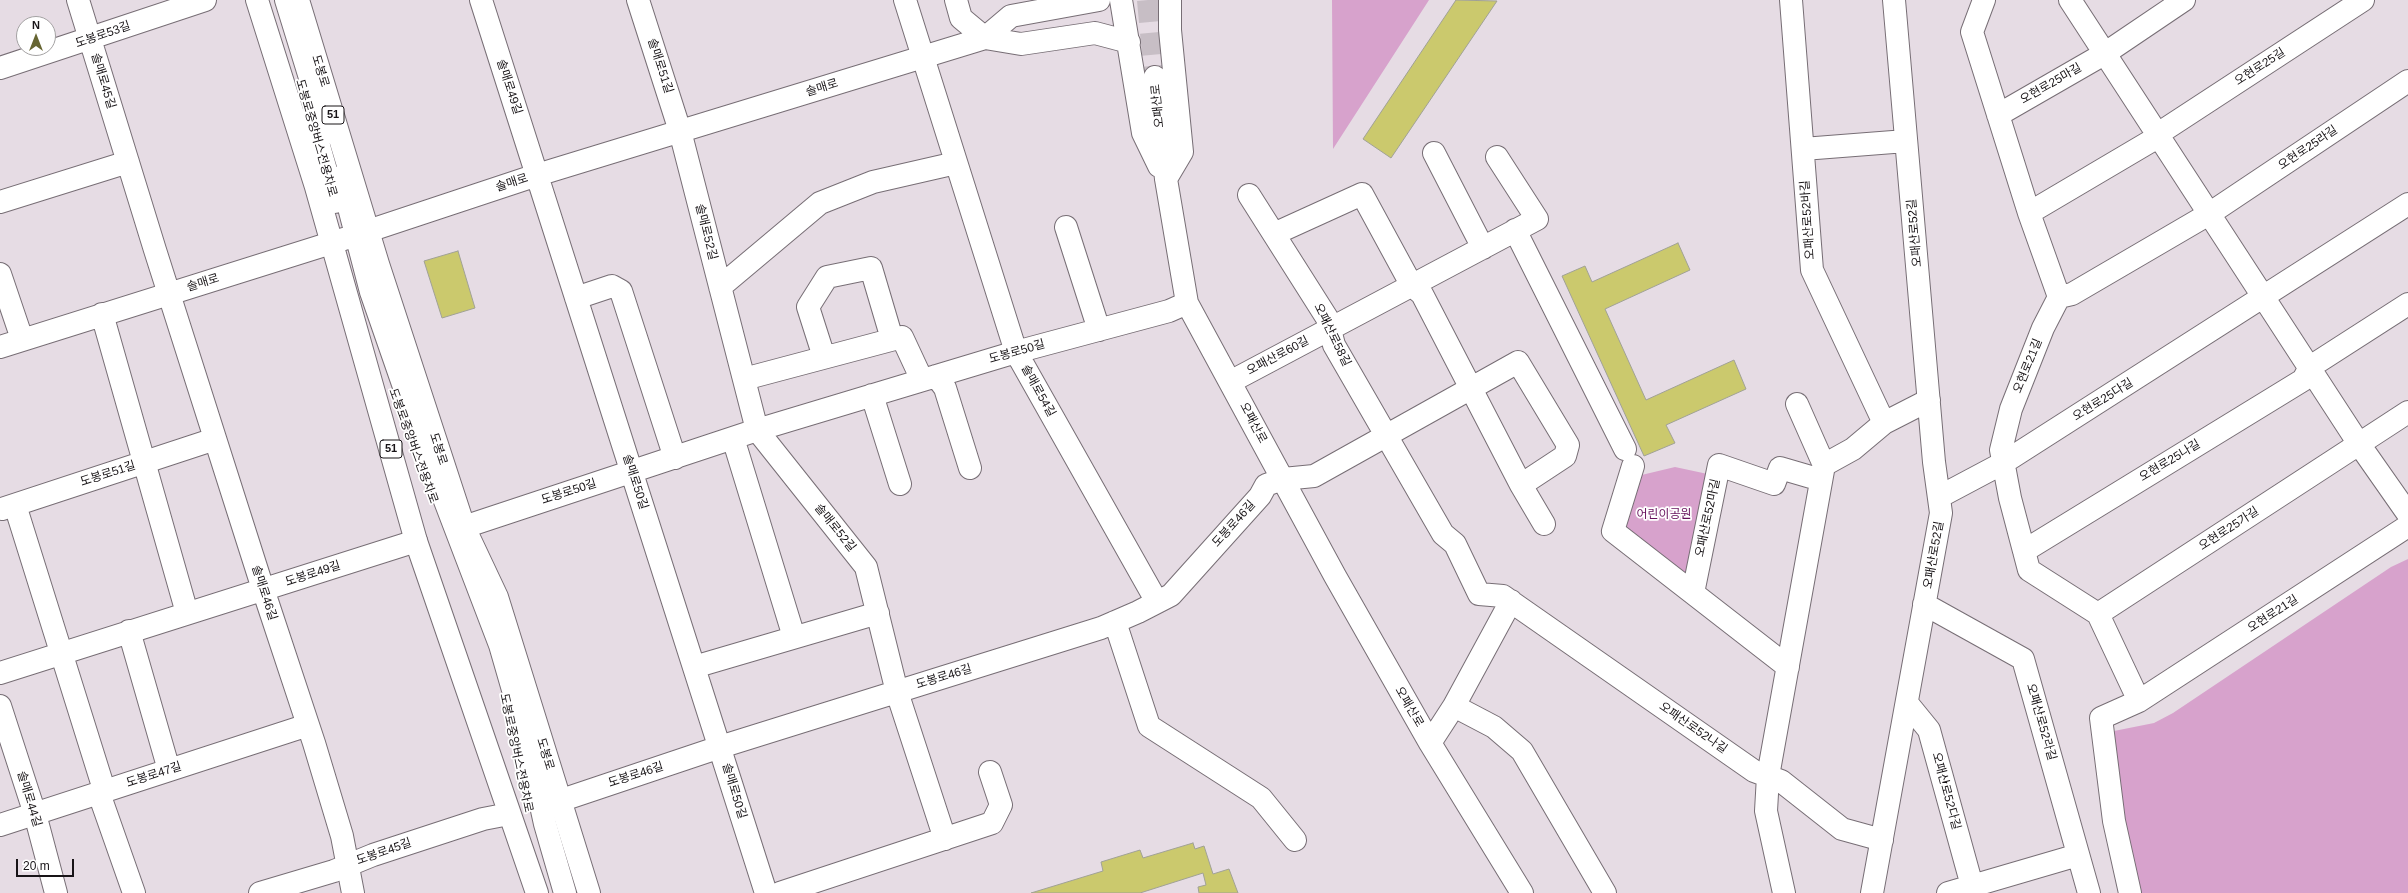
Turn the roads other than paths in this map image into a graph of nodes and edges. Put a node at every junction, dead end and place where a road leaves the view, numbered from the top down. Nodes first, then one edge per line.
1 (78, 0) edge
2 (205, 0) edge
3 (286, 0) edge
4 (298, 0) edge
5 (481, 0) edge
6 (640, 0) edge
7 (905, 0) edge
8 (956, 0) edge
9 (1099, 0) edge
10 (1121, 0) edge
11 (1170, 0) edge
12 (1791, 0) edge
13 (1894, 0) edge
14 (1984, 0) edge
15 (2070, 0) edge
16 (2184, 0) edge
17 (2362, 0) edge
18 (264, 5) edge
19 (985, 38) junction
20 (90, 39) junction
21 (1129, 42) junction
22 (2104, 54) junction
23 (923, 57) junction
24 (0, 68) edge
25 (1154, 77) tunnel mouth
26 (2408, 81) edge
27 (303, 92) junction
28 (1998, 115) junction
29 (680, 131) junction
30 (2159, 134) junction
31 (1906, 141) junction
32 (1803, 149) junction
33 (1434, 153) dead end
34 (1498, 157) dead end
35 (128, 162) junction
36 (956, 163) junction
37 (537, 175) junction
38 (1166, 180) junction
39 (316, 186) junction
40 (1249, 195) dead end
41 (0, 202) edge
42 (2408, 204) edge
43 (2029, 213) junction
44 (2209, 214) junction
45 (1066, 227) dead end
46 (1515, 230) junction
47 (1274, 234) junction
48 (350, 237) junction
49 (1483, 248) junction
50 (0, 274) edge
51 (1412, 286) junction
52 (720, 287) junction
53 (170, 293) junction
54 (2059, 297) junction
55 (576, 298) junction
56 (2264, 298) junction
57 (1187, 302) junction
58 (2408, 304) edge
59 (102, 314) junction
60 (1330, 329) junction
61 (1099, 330) junction
62 (892, 339) junction
63 (22, 340) junction
64 (0, 346) edge
65 (1016, 352) junction
66 (824, 358) junction
67 (2310, 367) junction
68 (929, 378) junction
69 (744, 379) junction
70 (1230, 382) junction
71 (1471, 388) junction
72 (872, 395) junction
73 (1929, 400) junction
74 (1797, 404) dead end
75 (2408, 412) edge
76 (1884, 423) junction
77 (757, 430) junction
78 (1386, 436) junction
79 (733, 438) junction
80 (215, 439) junction
81 (2359, 444) junction
82 (675, 458) junction
83 (146, 462) junction
84 (2003, 463) junction
85 (970, 468) dead end
86 (631, 472) junction
87 (1822, 473) junction
88 (1283, 479) junction
89 (900, 484) dead end
90 (1521, 485) junction
91 (1939, 497) junction
92 (7, 507) edge
93 (2408, 514) edge
94 (1544, 524) dead end
95 (2408, 526) edge
96 (464, 527) junction
97 (416, 541) junction
98 (2024, 551) junction
99 (263, 589) junction
100 (1693, 593) junction
101 (1511, 601) junction
102 (1157, 602) junction
103 (1924, 604) junction
104 (187, 613) junction
105 (878, 613) junction
106 (2098, 614) junction
107 (1115, 622) junction
108 (129, 631) junction
109 (794, 637) junction
110 (61, 652) junction
111 (694, 667) junction
112 (1788, 667) junction
113 (0, 673) edge
114 (897, 692) junction
115 (2139, 701) junction
116 (1907, 703) junction
117 (0, 706) edge
118 (1454, 706) junction
119 (308, 725) junction
120 (1430, 743) junction
121 (720, 747) junction
122 (169, 770) junction
123 (990, 772) dead end
124 (1768, 776) junction
125 (102, 792) junction
126 (559, 800) junction
127 (35, 814) junction
128 (509, 814) junction
129 (0, 825) edge
130 (945, 839) junction
131 (1295, 840) dead end
132 (1882, 840) junction
133 (2078, 855) junction
134 (348, 865) junction
135 (1973, 890) edge
136 (56, 893) edge
137 (134, 893) edge
138 (260, 893) edge
139 (352, 893) edge
140 (537, 893) edge
141 (550, 893) edge
142 (565, 893) edge
143 (589, 893) edge
144 (766, 893) edge
145 (780, 893) edge
146 (1522, 893) edge
147 (1605, 893) edge
148 (1784, 893) edge
149 (1872, 893) edge
150 (1948, 893) edge
151 (2089, 893) edge
152 (2130, 893) edge

1 - 20 street, 솔매로45길
2 - 20 street, 도봉로53길
3 - 48 street
4 - 48 street, 도봉로 / 51
5 - 37 street, 솔매로49길
6 - 29 street, 솔매로51길
7 - 23 street
8 - 19 street
9 - 19 street, 솔매로
10 - 21 street
11 - 38 street
12 - 32 street, 오패산로52바길
13 - 31 street, 오패산로52길
14 - 28 street
15 - 22 street
16 - 22 street, 오현로25마길
17 - 30 street, 오현로25길
18 - 27 street, 도봉로중앙버스전용차로
18 - 39 street, 도봉로 / 51
19 - 21 street, 솔매로
19 - 23 street, 솔매로
20 - 24 street, 도봉로53길
20 - 35 street, 솔매로45길
21 - 38 street
22 - 28 street, 오현로25마길
22 - 30 street
23 - 29 street, 솔매로
23 - 36 street, 솔매로54길
25 - 38 street, 오패산로
26 - 44 street, 오현로25라길
27 - 39 street
27 - 48 street, 도봉로중앙버스전용차로
28 - 43 street
29 - 37 street, 솔매로
29 - 52 street, 솔매로52길
30 - 43 street, 오현로25길
30 - 44 street
31 - 32 street
31 - 73 street, 오패산로52길
32 - 76 street, 오패산로52바길
33 - 49 street
34 - 46 street, 오패산로60길
35 - 41 street
35 - 53 street, 솔매로45길
36 - 52 street
36 - 65 street, 솔매로54길
37 - 48 street, 솔매로
37 - 55 street, 솔매로50길
38 - 57 street, 오패산로
39 - 48 street, 도봉로 / 51
40 - 47 street, 오패산로58길
42 - 56 street, 오현로25다길
43 - 54 street
44 - 54 street, 오현로25라길
44 - 56 street
45 - 61 street
46 - 49 street, 오패산로60길
46 - 100 street
47 - 51 street
47 - 60 street, 오패산로58길
48 - 53 street, 솔매로
48 - 96 street, 도봉로 / 51
48 - 97 street, 도봉로 / 51
48 - 141 street, 도봉로중앙버스전용차로
48 - 142 street
49 - 51 street, 오패산로60길
50 - 63 street
51 - 60 street, 오패산로60길
51 - 71 street
52 - 69 street, 솔매로52길
53 - 59 street, 솔매로
53 - 80 street, 솔매로46길
54 - 84 street, 오현로21길
55 - 82 street
55 - 86 street, 솔매로50길
56 - 67 street
56 - 84 street, 오현로25다길
57 - 61 street, 도봉로50길
57 - 70 street, 오패산로
58 - 67 street, 오현로25나길
59 - 63 street, 솔매로
59 - 83 street
60 - 70 street, 오패산로60길
60 - 78 street, 오패산로58길
61 - 65 street, 도봉로50길
62 - 66 street
62 - 66 street
62 - 68 street
63 - 64 street, 솔매로
65 - 68 street, 도봉로50길
65 - 102 street, 솔매로54길
66 - 69 street
67 - 81 street
67 - 98 street, 오현로25나길
68 - 72 street, 도봉로50길
68 - 85 street
69 - 77 street, 솔매로52길
70 - 88 street, 오패산로
71 - 78 street
71 - 90 street
71 - 90 street
72 - 77 street, 도봉로50길
72 - 89 street
73 - 76 street
73 - 91 street, 오패산로52길
74 - 87 street
75 - 81 street, 오현로25가길
76 - 87 street
77 - 79 street, 도봉로50길
77 - 105 street, 솔매로52길
78 - 88 street
78 - 101 street, 오패산로58길
79 - 82 street, 도봉로50길
79 - 109 street
80 - 83 street, 도봉로51길
80 - 99 street, 솔매로46길
81 - 93 street
81 - 106 street, 오현로25가길
82 - 86 street, 도봉로50길
83 - 92 street, 도봉로51길
83 - 104 street
84 - 91 street, 오현로25다길
84 - 98 street, 오현로21길
86 - 96 street, 도봉로50길
86 - 111 street, 솔매로50길
87 - 100 street, 오패산로52마길
87 - 112 street
88 - 102 street, 도봉로46길
88 - 120 street, 오패산로
90 - 94 street
91 - 103 street, 오패산로52길
92 - 110 street
95 - 115 street, 오현로21길
96 - 126 street, 도봉로 / 51
97 - 99 street, 도봉로49길
97 - 128 street, 도봉로 / 51
98 - 106 street, 오현로21길
99 - 104 street, 도봉로49길
99 - 119 street, 솔매로46길
100 - 112 street
101 - 118 street, 오패산로
101 - 124 street, 오패산로52나길
102 - 107 street, 도봉로46길
103 - 116 street, 오패산로52길
103 - 133 street, 오패산로52라길
104 - 108 street, 도봉로49길
105 - 109 street
105 - 114 street, 솔매로52길
106 - 115 street
107 - 114 street, 도봉로46길
107 - 131 street
108 - 110 street, 도봉로49길
108 - 122 street
109 - 111 street
110 - 113 street, 도봉로49길
110 - 125 street
111 - 121 street, 솔매로50길
112 - 124 street
114 - 121 street, 도봉로46길
114 - 130 street, 솔매로52길
115 - 152 street, 오현로21길
116 - 132 street, 오패산로52길
116 - 135 street, 오패산로52다길
117 - 127 street, 솔매로44길
118 - 120 street, 오패산로
118 - 147 street
119 - 122 street, 도봉로47길
119 - 134 street, 솔매로46길
120 - 146 street, 오패산로
121 - 126 street, 도봉로46길
121 - 144 street, 솔매로50길
122 - 125 street, 도봉로47길
123 - 130 street
124 - 132 street, 오패산로52나길
124 - 148 street
125 - 127 street, 도봉로47길
125 - 137 street
126 - 143 street, 도봉로 / 51
127 - 129 street, 도봉로47길
127 - 136 street, 솔매로44길
128 - 134 street, 도봉로45길
128 - 140 street, 도봉로 / 51
130 - 145 street
132 - 149 street, 오패산로52길
133 - 135 street
133 - 151 street, 오패산로52라길
134 - 138 street, 도봉로45길
134 - 139 street, 솔매로46길
135 - 150 street

